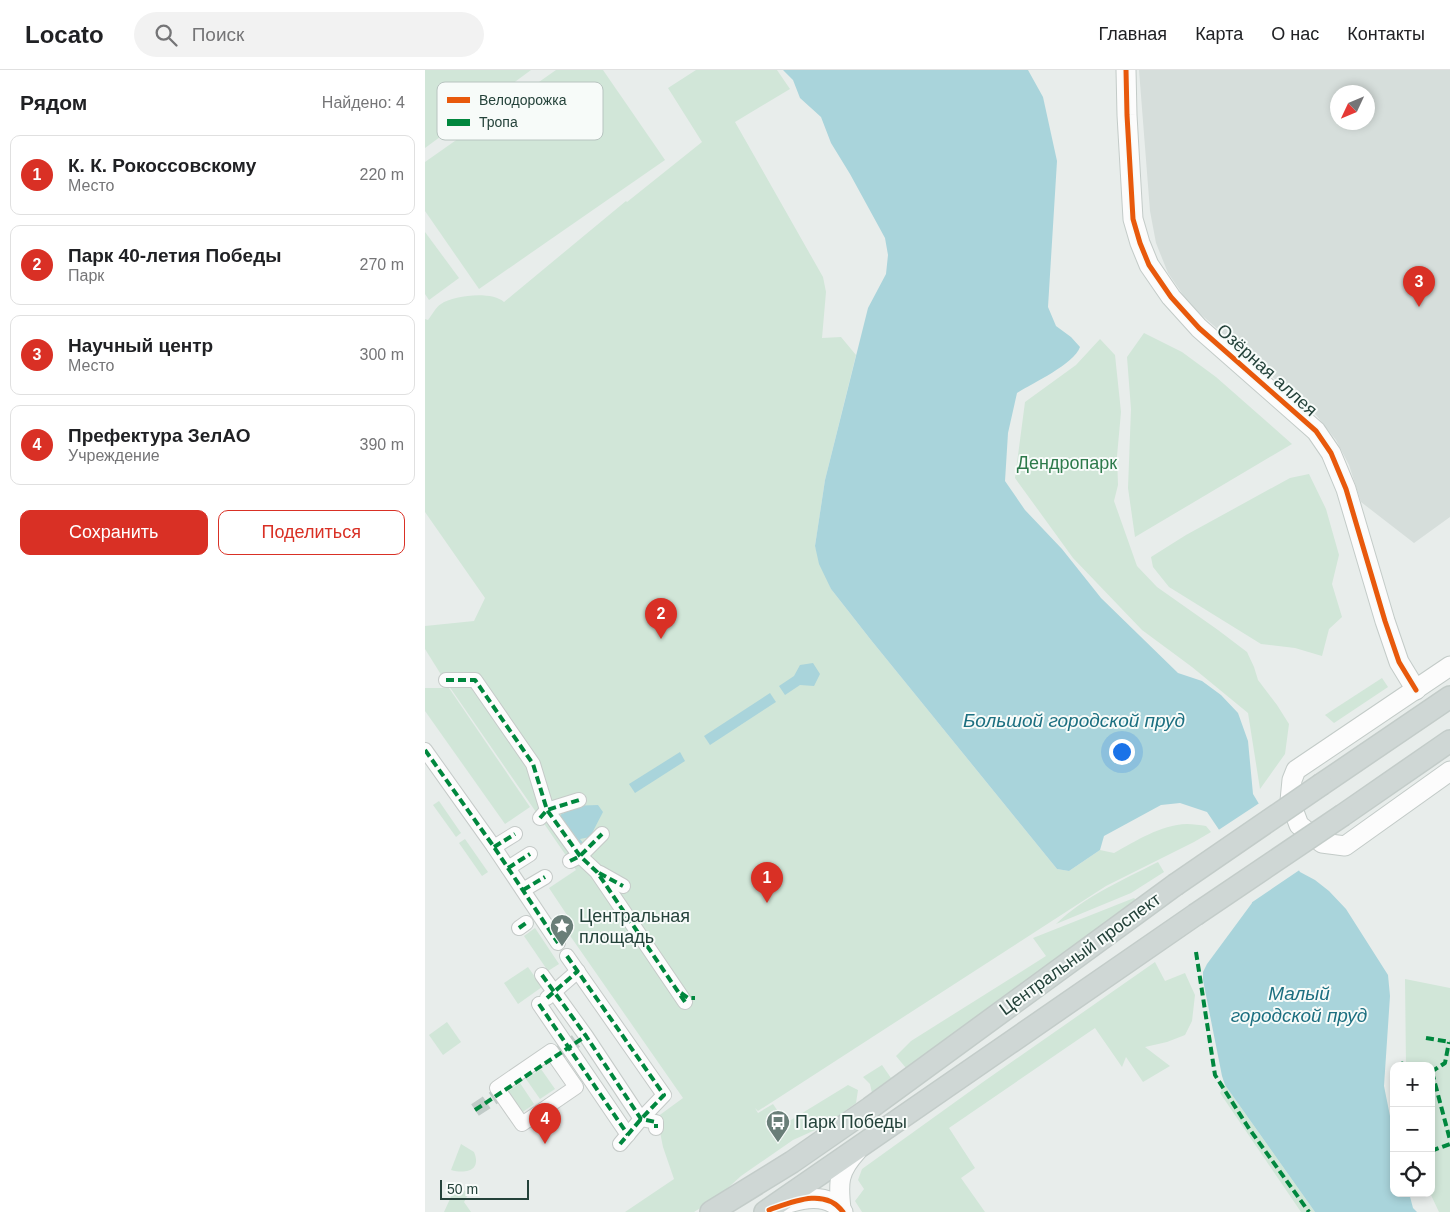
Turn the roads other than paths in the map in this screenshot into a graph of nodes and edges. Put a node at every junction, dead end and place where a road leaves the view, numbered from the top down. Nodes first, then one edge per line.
1 (1126, 70) edge
2 (1450, 666) edge
3 (446, 680) dead end
4 (1416, 690) junction
5 (1450, 697) edge
6 (1450, 741) edge
7 (425, 750) edge
8 (1450, 771) edge
9 (579, 800) dead end
10 (544, 814) junction
11 (515, 834) dead end
12 (602, 834) dead end
13 (494, 847) junction
14 (530, 854) dead end
15 (575, 858) junction
16 (508, 868) junction
17 (597, 872) junction
18 (545, 877) dead end
19 (623, 886) dead end
20 (523, 890) junction
21 (558, 942) dead end
22 (567, 956) dead end
23 (578, 971) junction
24 (542, 975) dead end
25 (547, 998) junction
26 (690, 1000) dead end
27 (555, 1056) joint
28 (641, 1119) junction
29 (656, 1128) dead end
30 (868, 1140) junction
31 (842, 1210) edge
32 (767, 1211) edge
33 (711, 1212) edge

1 - 4 street, Озёрная аллея
2 - 4 street
3 - 10 street
4 - 8 street
5 - 33 main road, Центральный проспект, bridge
6 - 30 main road, Центральный проспект, bridge
7 - 13 street
9 - 10 street
10 - 15 street
11 - 13 street
12 - 15 street
13 - 16 street
14 - 16 street
15 - 17 street
16 - 20 street
17 - 19 street
17 - 26 street
18 - 20 street
20 - 21 street
22 - 23 street
23 - 25 street
23 - 28 street
24 - 25 street
25 - 28 street
25 - 28 street
27 - 27 street
28 - 29 street
30 - 31 street
30 - 32 main road, Центральный проспект
31 - 32 street

